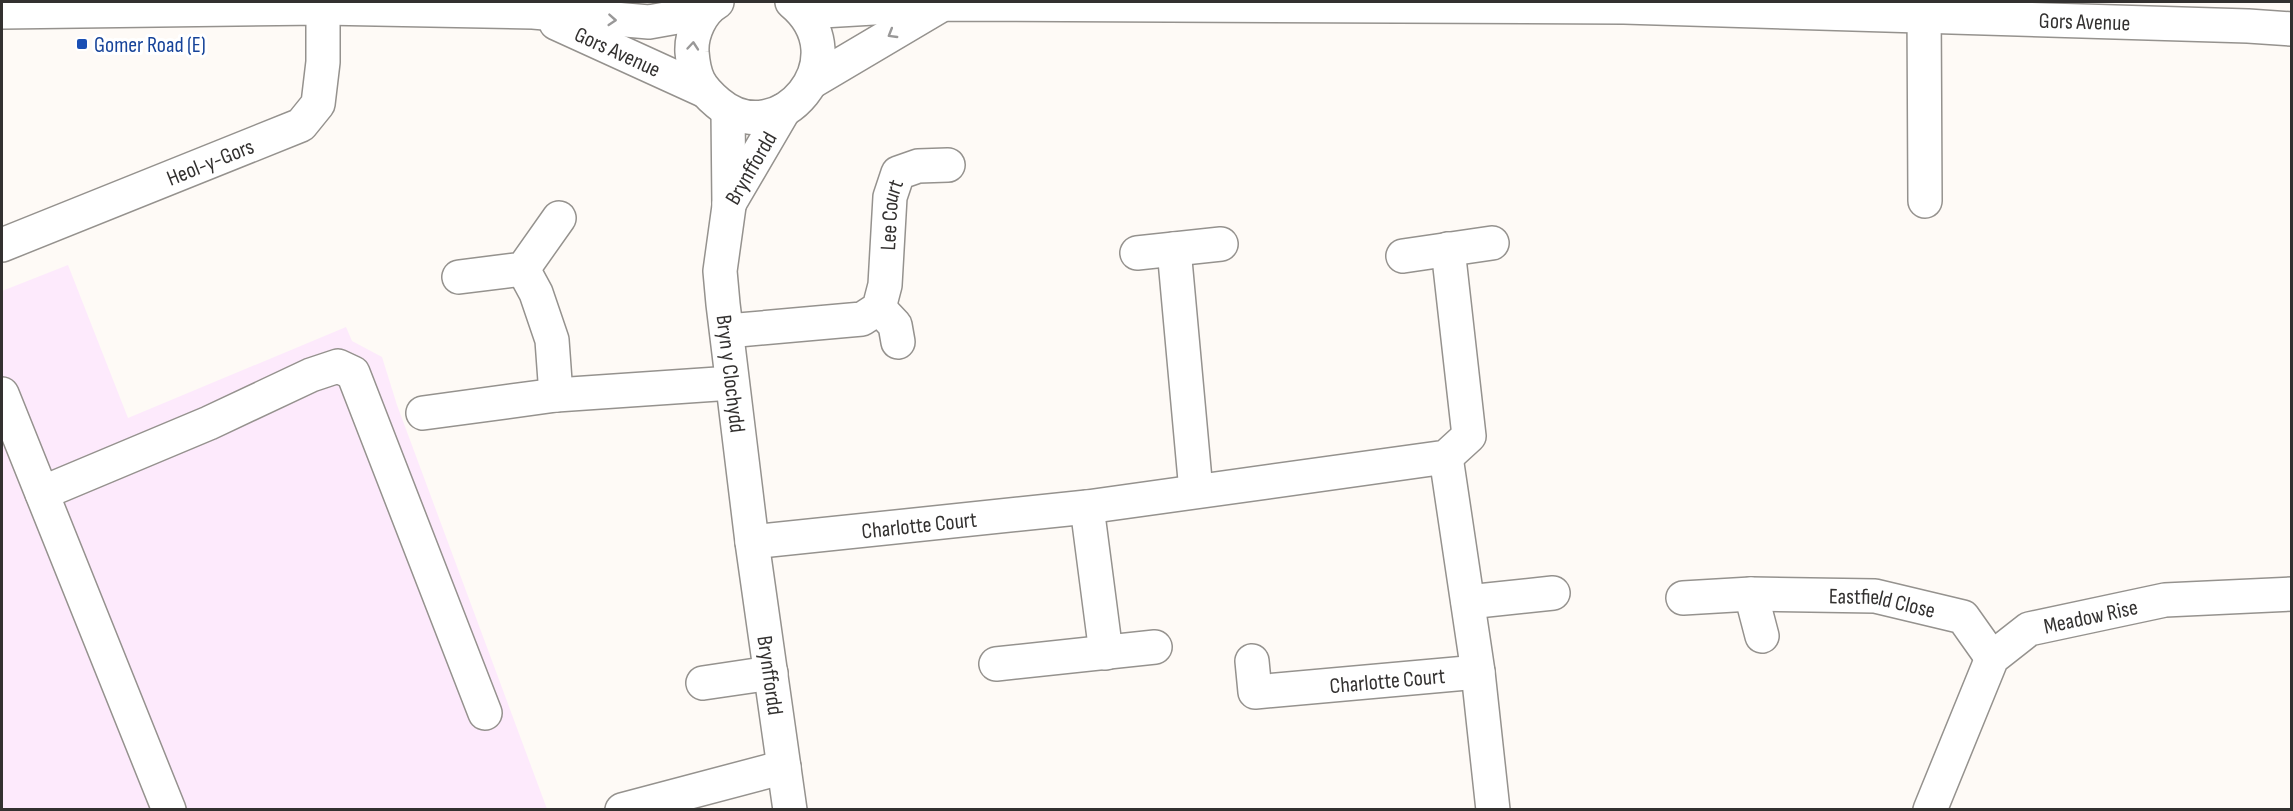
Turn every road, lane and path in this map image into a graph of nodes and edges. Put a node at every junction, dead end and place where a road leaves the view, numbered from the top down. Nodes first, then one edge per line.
1 (715, 3) edge
2 (942, 4) junction
3 (1623, 4) edge
4 (799, 7) edge
5 (323, 8) junction
6 (1924, 9) edge
7 (2, 12) edge
8 (533, 12) junction
9 (2248, 14) edge
10 (2292, 29) edge
11 (813, 81) junction
12 (703, 90) junction
13 (784, 110) junction
14 (728, 111) junction
15 (949, 165) dead end
16 (1925, 201) dead end
17 (729, 206) junction
18 (559, 218) dead end
19 (1492, 243) dead end
20 (1221, 244) dead end
21 (2, 245) edge
22 (1174, 249) junction
23 (1448, 249) junction
24 (1137, 253) dead end
25 (1403, 256) dead end
26 (523, 269) junction
27 (459, 277) dead end
28 (879, 308) junction
29 (727, 331) junction
30 (898, 342) dead end
31 (732, 383) junction
32 (2, 394) edge
33 (556, 395) junction
34 (423, 414) dead end
35 (1446, 457) junction
36 (1196, 491) junction
37 (42, 493) junction
38 (1088, 507) junction
39 (752, 542) junction
40 (1553, 593) dead end
41 (1751, 594) junction
42 (2292, 594) edge
43 (1683, 598) dead end
44 (1468, 602) junction
45 (1761, 636) dead end
46 (1155, 647) dead end
47 (1106, 652) junction
48 (1992, 658) junction
49 (1252, 662) dead end
50 (996, 664) dead end
51 (1478, 672) junction
52 (771, 673) junction
53 (703, 683) dead end
54 (485, 713) dead end
55 (784, 767) junction
56 (169, 810) edge
57 (622, 810) edge
58 (790, 810) edge
59 (1492, 810) edge
60 (1930, 810) edge

8 -> 1 street, Gors Avenue
12 -> 1 street
2 - 3 street, Gors Avenue
2 - 4 street, Gors Avenue
2 -> 11 street
3 - 6 street, Gors Avenue
4 - 11 street
5 - 7 street, Gors Avenue
5 - 8 street, Gors Avenue
5 - 21 street, Heol-y-Gors
6 - 9 street, Gors Avenue
6 - 16 street
8 - 12 street, Gors Avenue
9 - 10 street, Gors Avenue
11 - 13 street
12 - 14 street
13 - 14 street
13 - 17 street, Brynffordd
14 - 17 street, Brynffordd
15 - 28 street, Lee Court
17 - 29 street, Bryn y Clochydd
18 - 26 street
19 - 23 street
20 - 22 street
22 - 24 street
22 - 36 street
23 - 25 street
23 - 35 street
26 - 27 street
26 - 33 street
28 - 29 street
28 - 30 street
29 - 31 street, Bryn y Clochydd
31 - 33 street
31 - 39 street, Bryn y Clochydd
32 - 37 street
33 - 34 street
35 - 36 street, Charlotte Court
35 - 44 street, Charlotte Court
36 - 38 street, Charlotte Court
37 - 54 street
37 - 56 street
38 - 39 street, Charlotte Court
38 - 47 street
39 - 52 street, Brynffordd
40 - 44 street
41 - 43 street, Eastfield Close
41 - 45 street
41 - 48 street, Eastfield Close
42 - 48 street, Meadow Rise
44 - 51 street, Charlotte Court
46 - 47 street
47 - 50 street
48 - 60 street, Meadow Rise
49 - 51 street, Charlotte Court
51 - 59 street, Charlotte Court
52 - 53 street
52 - 55 street, Brynffordd
55 - 57 street
55 - 58 street, Brynffordd

